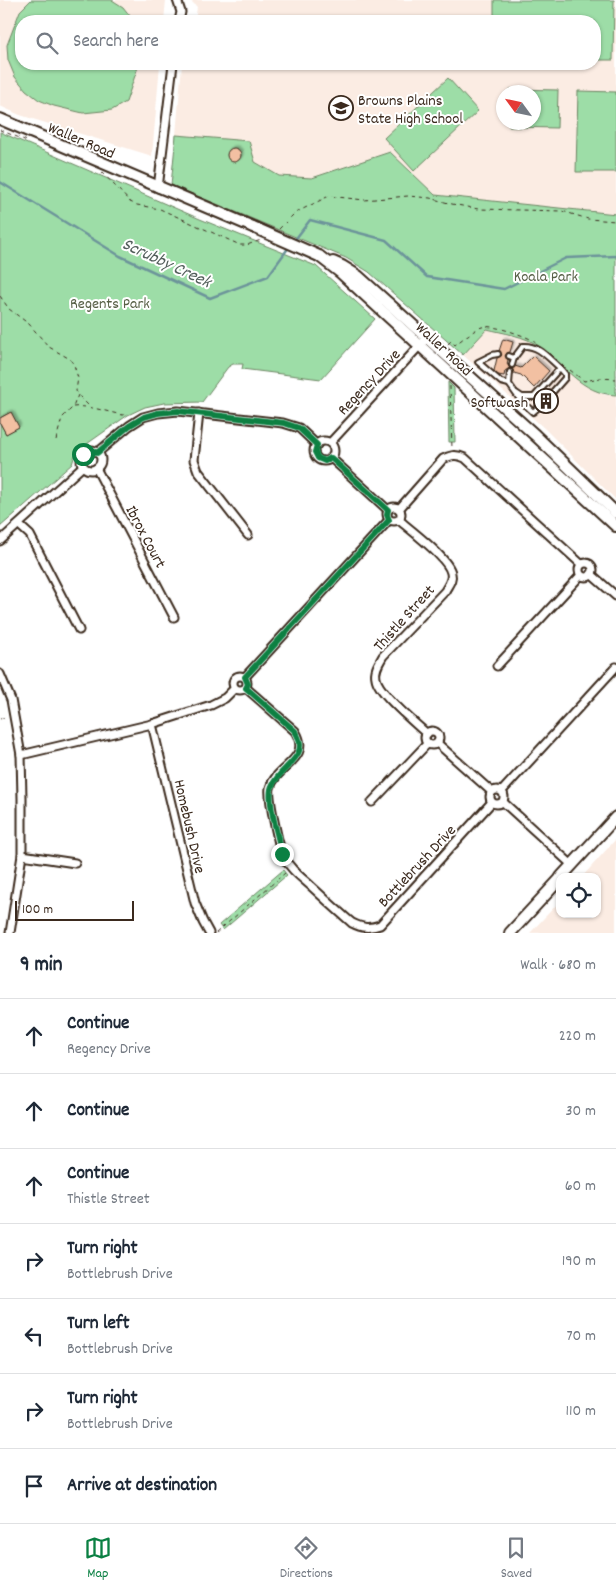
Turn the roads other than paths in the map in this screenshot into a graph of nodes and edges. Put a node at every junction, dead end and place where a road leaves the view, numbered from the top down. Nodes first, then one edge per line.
1 (178, 0) edge
2 (180, 15) edge
3 (172, 70) edge
4 (0, 119) edge
5 (158, 188) junction
6 (424, 342) junction
7 (498, 354) dead end
8 (509, 356) dead end
9 (514, 358) junction
10 (512, 365) dead end
11 (560, 368) junction
12 (510, 372) dead end
13 (509, 384) junction
14 (516, 393) junction
15 (550, 396) dead end
16 (541, 405) dead end
17 (506, 408) junction
18 (199, 414) junction
19 (498, 417) junction
20 (330, 443) junction
21 (317, 445) junction
22 (97, 453) junction
23 (331, 458) junction
24 (83, 466) junction
25 (96, 468) junction
26 (582, 488) junction
27 (399, 509) junction
28 (388, 510) junction
29 (616, 513) edge
30 (389, 520) junction
31 (399, 520) junction
32 (19, 525) junction
33 (616, 526) edge
34 (248, 535) dead end
35 (0, 541) edge
36 (581, 564) junction
37 (591, 574) junction
38 (581, 575) junction
39 (616, 596) edge
40 (174, 617) dead end
41 (79, 630) dead end
42 (497, 666) dead end
43 (616, 667) edge
44 (0, 674) edge
45 (245, 677) junction
46 (235, 688) junction
47 (246, 688) junction
48 (152, 724) junction
49 (427, 734) junction
50 (428, 743) junction
51 (437, 743) junction
52 (20, 755) junction
53 (502, 791) junction
54 (492, 792) junction
55 (372, 802) dead end
56 (492, 802) junction
57 (503, 802) junction
58 (616, 817) edge
59 (22, 855) junction
60 (75, 863) dead end
61 (572, 865) junction
62 (565, 873) edge
63 (556, 883) edge
64 (10, 933) edge
65 (209, 933) edge
66 (510, 933) edge

1 - 2 street
3 - 5 street
4 - 5 street, Waller Road
5 - 6 street, Waller Road, bridge
6 - 17 street, Waller Road
6 - 19 street, Waller Road
6 - 20 street, Regency Drive
7 - 13 lane
8 - 9 lane
9 - 10 lane
9 - 11 lane
11 - 14 lane
11 - 15 lane
12 - 13 lane
13 - 14 lane
14 - 16 lane
17 - 19 street
17 - 26 street, Waller Road
18 - 21 street
18 - 22 street
18 - 34 street
19 - 26 street, Waller Road
20 - 21 street
20 - 23 street
21 - 23 street
22 - 24 street
22 - 25 street
23 - 28 street
24 - 25 street
24 - 32 street
25 - 40 street, Ibrox Court
26 - 29 street, Waller Road
26 - 33 street, Waller Road
27 - 28 street
27 - 31 street
27 - 36 street
28 - 30 street
30 - 31 street
30 - 45 street
31 - 49 street, Thistle Street
32 - 35 street
32 - 41 street
36 - 37 street
36 - 38 street
37 - 38 street
37 - 39 street
38 - 42 street
43 - 53 street
44 - 52 street
45 - 46 street
45 - 47 street
46 - 47 street
46 - 48 street
47 - 56 street, Bottlebrush Drive
48 - 52 street
48 - 65 street, Homebush Drive
49 - 50 street
49 - 51 street
50 - 51 street
50 - 55 street
51 - 54 street
52 - 59 street
53 - 54 street
53 - 57 street
54 - 56 street
56 - 57 street
57 - 61 street
58 - 61 street
59 - 60 street
59 - 64 street
61 - 62 street
63 - 66 street

